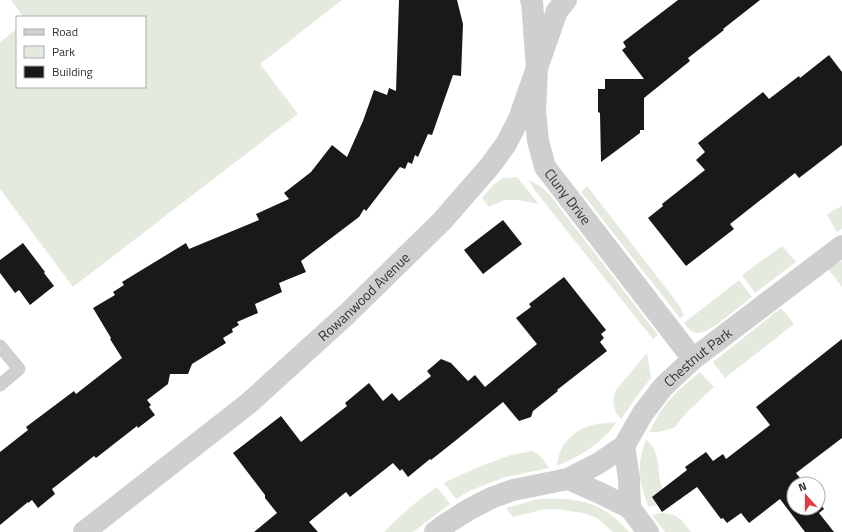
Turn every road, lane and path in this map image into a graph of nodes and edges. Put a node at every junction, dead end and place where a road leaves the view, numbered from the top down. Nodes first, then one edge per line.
1 (531, 0) edge
2 (566, 0) edge
3 (536, 69) junction
4 (842, 246) edge
5 (0, 346) edge
6 (694, 359) junction
7 (0, 385) edge
8 (624, 446) junction
9 (568, 479) junction
10 (630, 508) junction
11 (84, 532) edge
12 (435, 532) edge
13 (648, 532) edge

1 - 3 street, Cluny Drive
2 - 3 street, Rowanwood Avenue
3 - 6 street, Cluny Drive
3 - 11 street, Rowanwood Avenue
4 - 6 street, Chestnut Park
5 - 7 lane
6 - 8 street, Chestnut Park
8 - 9 street, Chestnut Park
8 - 10 street
9 - 10 street
9 - 12 street, Chestnut Park
10 - 13 street

